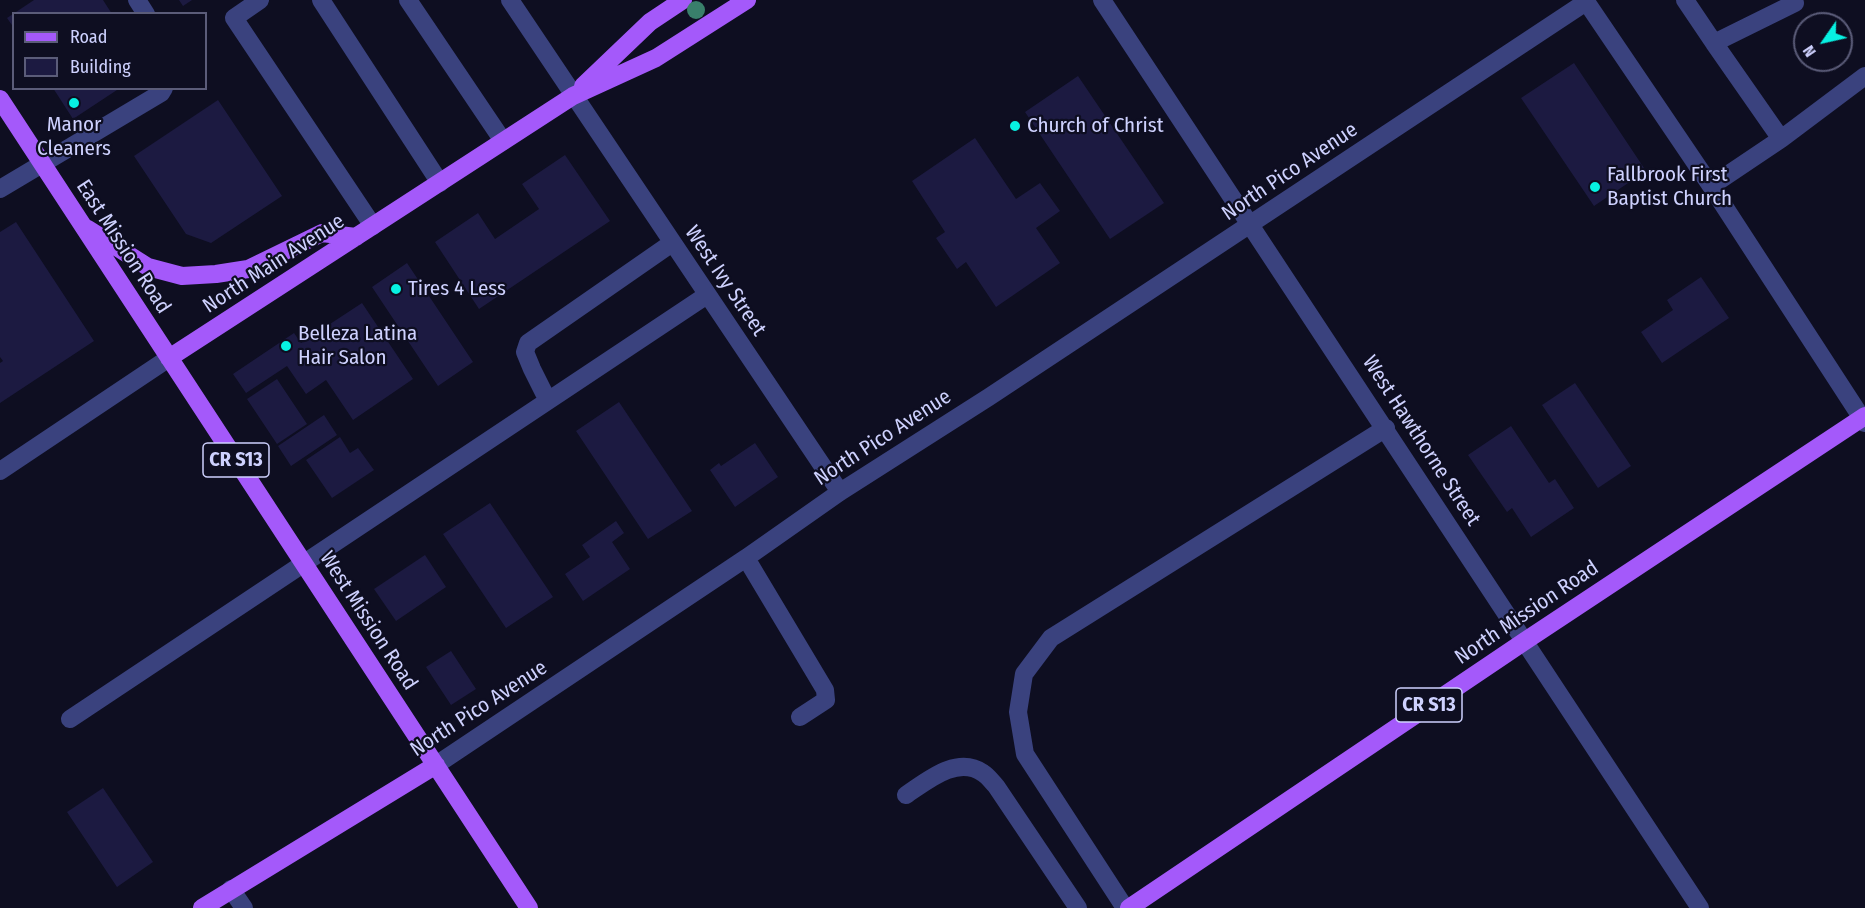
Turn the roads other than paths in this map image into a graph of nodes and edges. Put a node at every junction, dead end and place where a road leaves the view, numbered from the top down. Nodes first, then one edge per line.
1 (260, 0) edge
2 (321, 0) edge
3 (408, 0) edge
4 (510, 0) edge
5 (683, 0) edge
6 (747, 0) edge
7 (1102, 0) edge
8 (1685, 0) edge
9 (1794, 0) edge
10 (1586, 1) edge
11 (1714, 43) junction
12 (1865, 76) edge
13 (163, 90) edge
14 (573, 96) junction
15 (0, 99) edge
16 (1781, 139) junction
17 (503, 141) junction
18 (43, 165) junction
19 (440, 183) junction
20 (1710, 186) junction
21 (0, 189) edge
22 (82, 225) junction
23 (1251, 225) junction
24 (373, 226) junction
25 (356, 237) junction
26 (672, 243) junction
27 (707, 295) junction
28 (169, 358) junction
29 (548, 401) junction
30 (1864, 419) edge
31 (1386, 428) junction
32 (0, 471) edge
33 (840, 492) junction
34 (746, 558) junction
35 (303, 563) junction
36 (1525, 641) junction
37 (800, 717) dead end
38 (70, 719) dead end
39 (435, 765) junction
40 (906, 795) dead end
41 (231, 889) junction
42 (202, 908) edge
43 (244, 908) edge
44 (529, 908) edge
45 (1078, 908) edge
46 (1127, 908) edge
47 (1700, 908) edge

1 - 24 street
2 - 19 street
3 - 17 street
4 - 14 street, West Ivy Street
5 - 14 main road, North Main Avenue
6 - 14 main road, North Main Avenue
7 - 23 street, West Hawthorne Street
8 - 11 street
9 - 11 street
10 - 20 street
10 - 23 street, North Pico Avenue
11 - 16 street
12 - 16 street
13 - 18 street
14 - 17 main road, North Main Avenue
14 - 26 street, West Ivy Street
15 - 18 main road, East Mission Road / CR S13
16 - 20 street
17 - 19 main road, North Main Avenue
18 - 21 street
18 - 22 main road, East Mission Road / CR S13
19 - 24 main road, North Main Avenue
20 - 30 street
22 - 25 main road
22 - 28 main road, East Mission Road / CR S13
23 - 31 street, West Hawthorne Street
23 - 33 street, North Pico Avenue
24 - 25 main road, North Main Avenue
25 - 28 main road, North Main Avenue
26 - 27 street, West Ivy Street
26 - 29 street
27 - 29 street
27 - 33 street, West Ivy Street
28 - 32 street, North Main Avenue
28 - 35 main road, West Mission Road / CR S13
29 - 35 street
30 - 36 main road, North Mission Road / CR S13
31 - 36 street, West Hawthorne Street
31 - 46 street
33 - 34 street, North Pico Avenue
34 - 37 street
34 - 39 street, North Pico Avenue
35 - 38 street
35 - 39 main road, West Mission Road / CR S13
36 - 46 main road, North Mission Road / CR S13
36 - 47 street, West Hawthorne Street
39 - 41 main road, North Pico Avenue
39 - 44 main road, West Mission Road / CR S13
40 - 45 street
41 - 42 main road, North Pico Avenue
41 - 43 street

